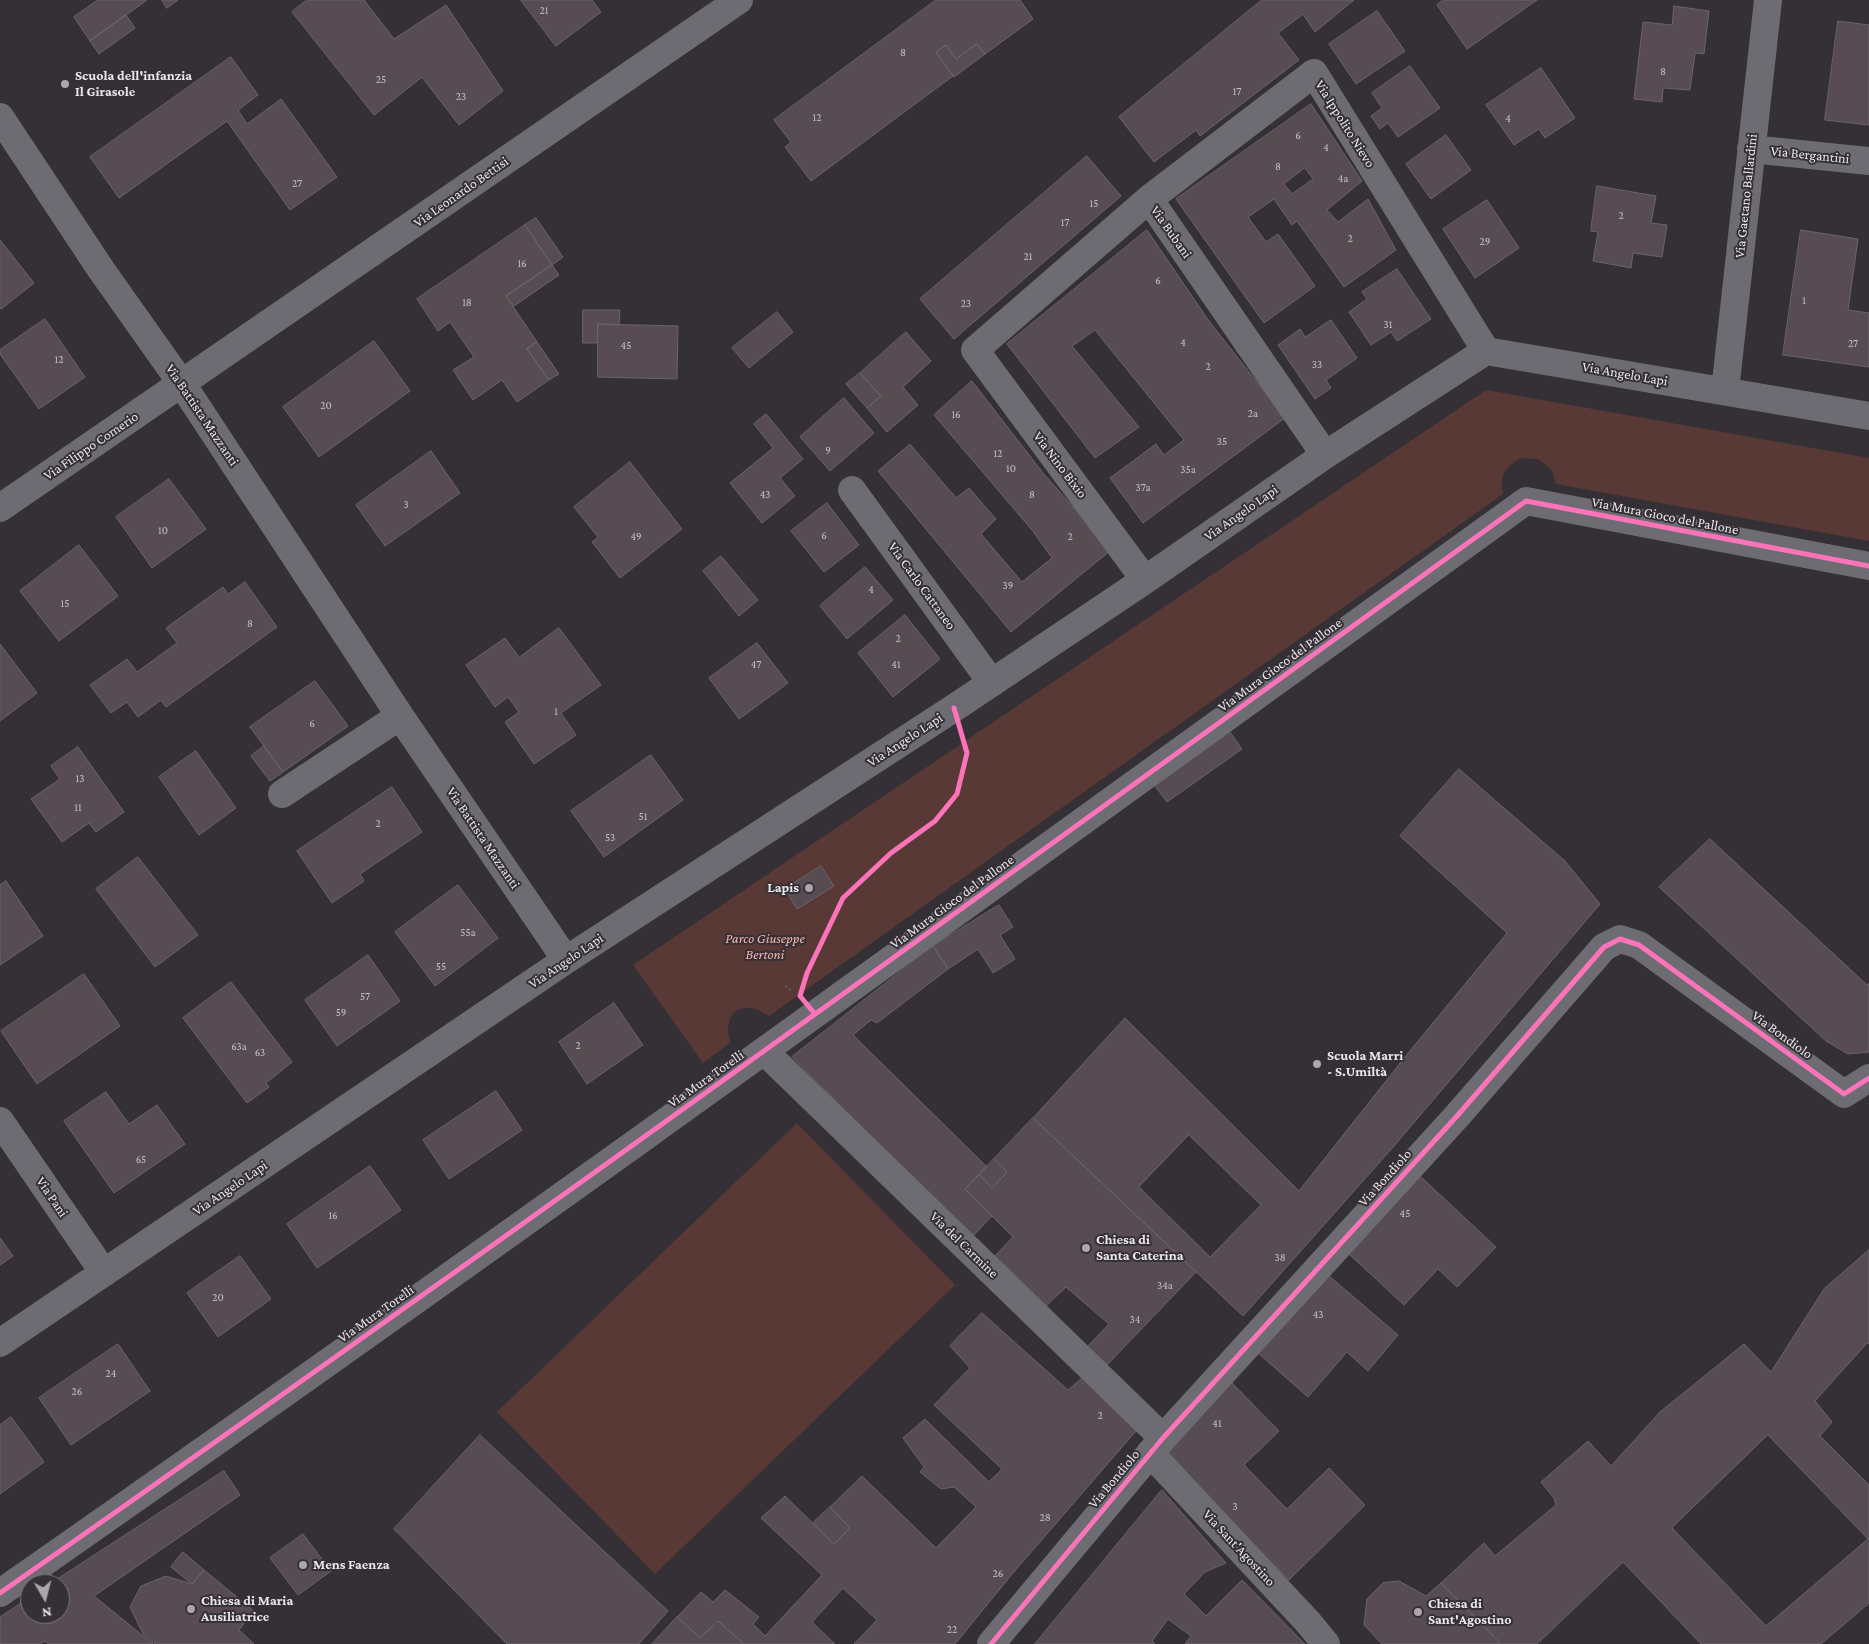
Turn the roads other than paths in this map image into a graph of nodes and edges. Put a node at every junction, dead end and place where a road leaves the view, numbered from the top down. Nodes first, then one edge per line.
1 (739, 0) edge
2 (1768, 0) edge
3 (0, 116) edge
4 (1751, 150) junction
5 (1869, 161) edge
6 (1149, 199) junction
7 (975, 350) joint
8 (1486, 351) junction
9 (182, 384) junction
10 (1725, 391) junction
11 (1869, 416) edge
12 (1325, 455) junction
13 (852, 490) dead end
14 (0, 508) edge
15 (1869, 566) edge
16 (1146, 580) junction
17 (992, 683) junction
18 (400, 716) junction
19 (282, 794) dead end
20 (566, 960) junction
21 (764, 1051) junction
22 (1869, 1078) edge
23 (0, 1121) edge
24 (104, 1273) junction
25 (0, 1343) edge
26 (1157, 1446) junction
27 (0, 1593) edge
28 (991, 1644) edge
29 (1326, 1644) edge

1 - 9 street, Via Leonardo Bettisi
2 - 4 street, Via Gaetano Ballardini
3 - 9 street, Via Battista Mazzanti
4 - 5 street, Via Bergantini
4 - 10 street, Via Gaetano Ballardini
6 - 7 street, Via Bubani
6 - 8 street, Via Ippolito Nievo
6 - 12 street, Via Bubani
7 - 16 street, Via Nino Bixio
8 - 10 street, Via Angelo Lapi
8 - 12 street, Via Angelo Lapi
9 - 14 street, Via Filippo Comerio
9 - 18 street, Via Battista Mazzanti
10 - 11 street, Via Angelo Lapi
12 - 16 street, Via Angelo Lapi
13 - 17 street, Via Carlo Cattaneo
15 - 21 street, Via Mura Gioco del Pallone
16 - 17 street, Via Angelo Lapi
17 - 20 street, Via Angelo Lapi
18 - 19 street
18 - 20 street, Via Battista Mazzanti
20 - 24 street, Via Angelo Lapi
21 - 26 street, Via del Carmine
21 - 27 street, Via Mura Torelli
22 - 26 street, Via Bondiolo
23 - 24 street, Via Pani
24 - 25 street, Via Angelo Lapi
26 - 28 street, Via Bondiolo
26 - 29 street, Via Sant'Agostino

